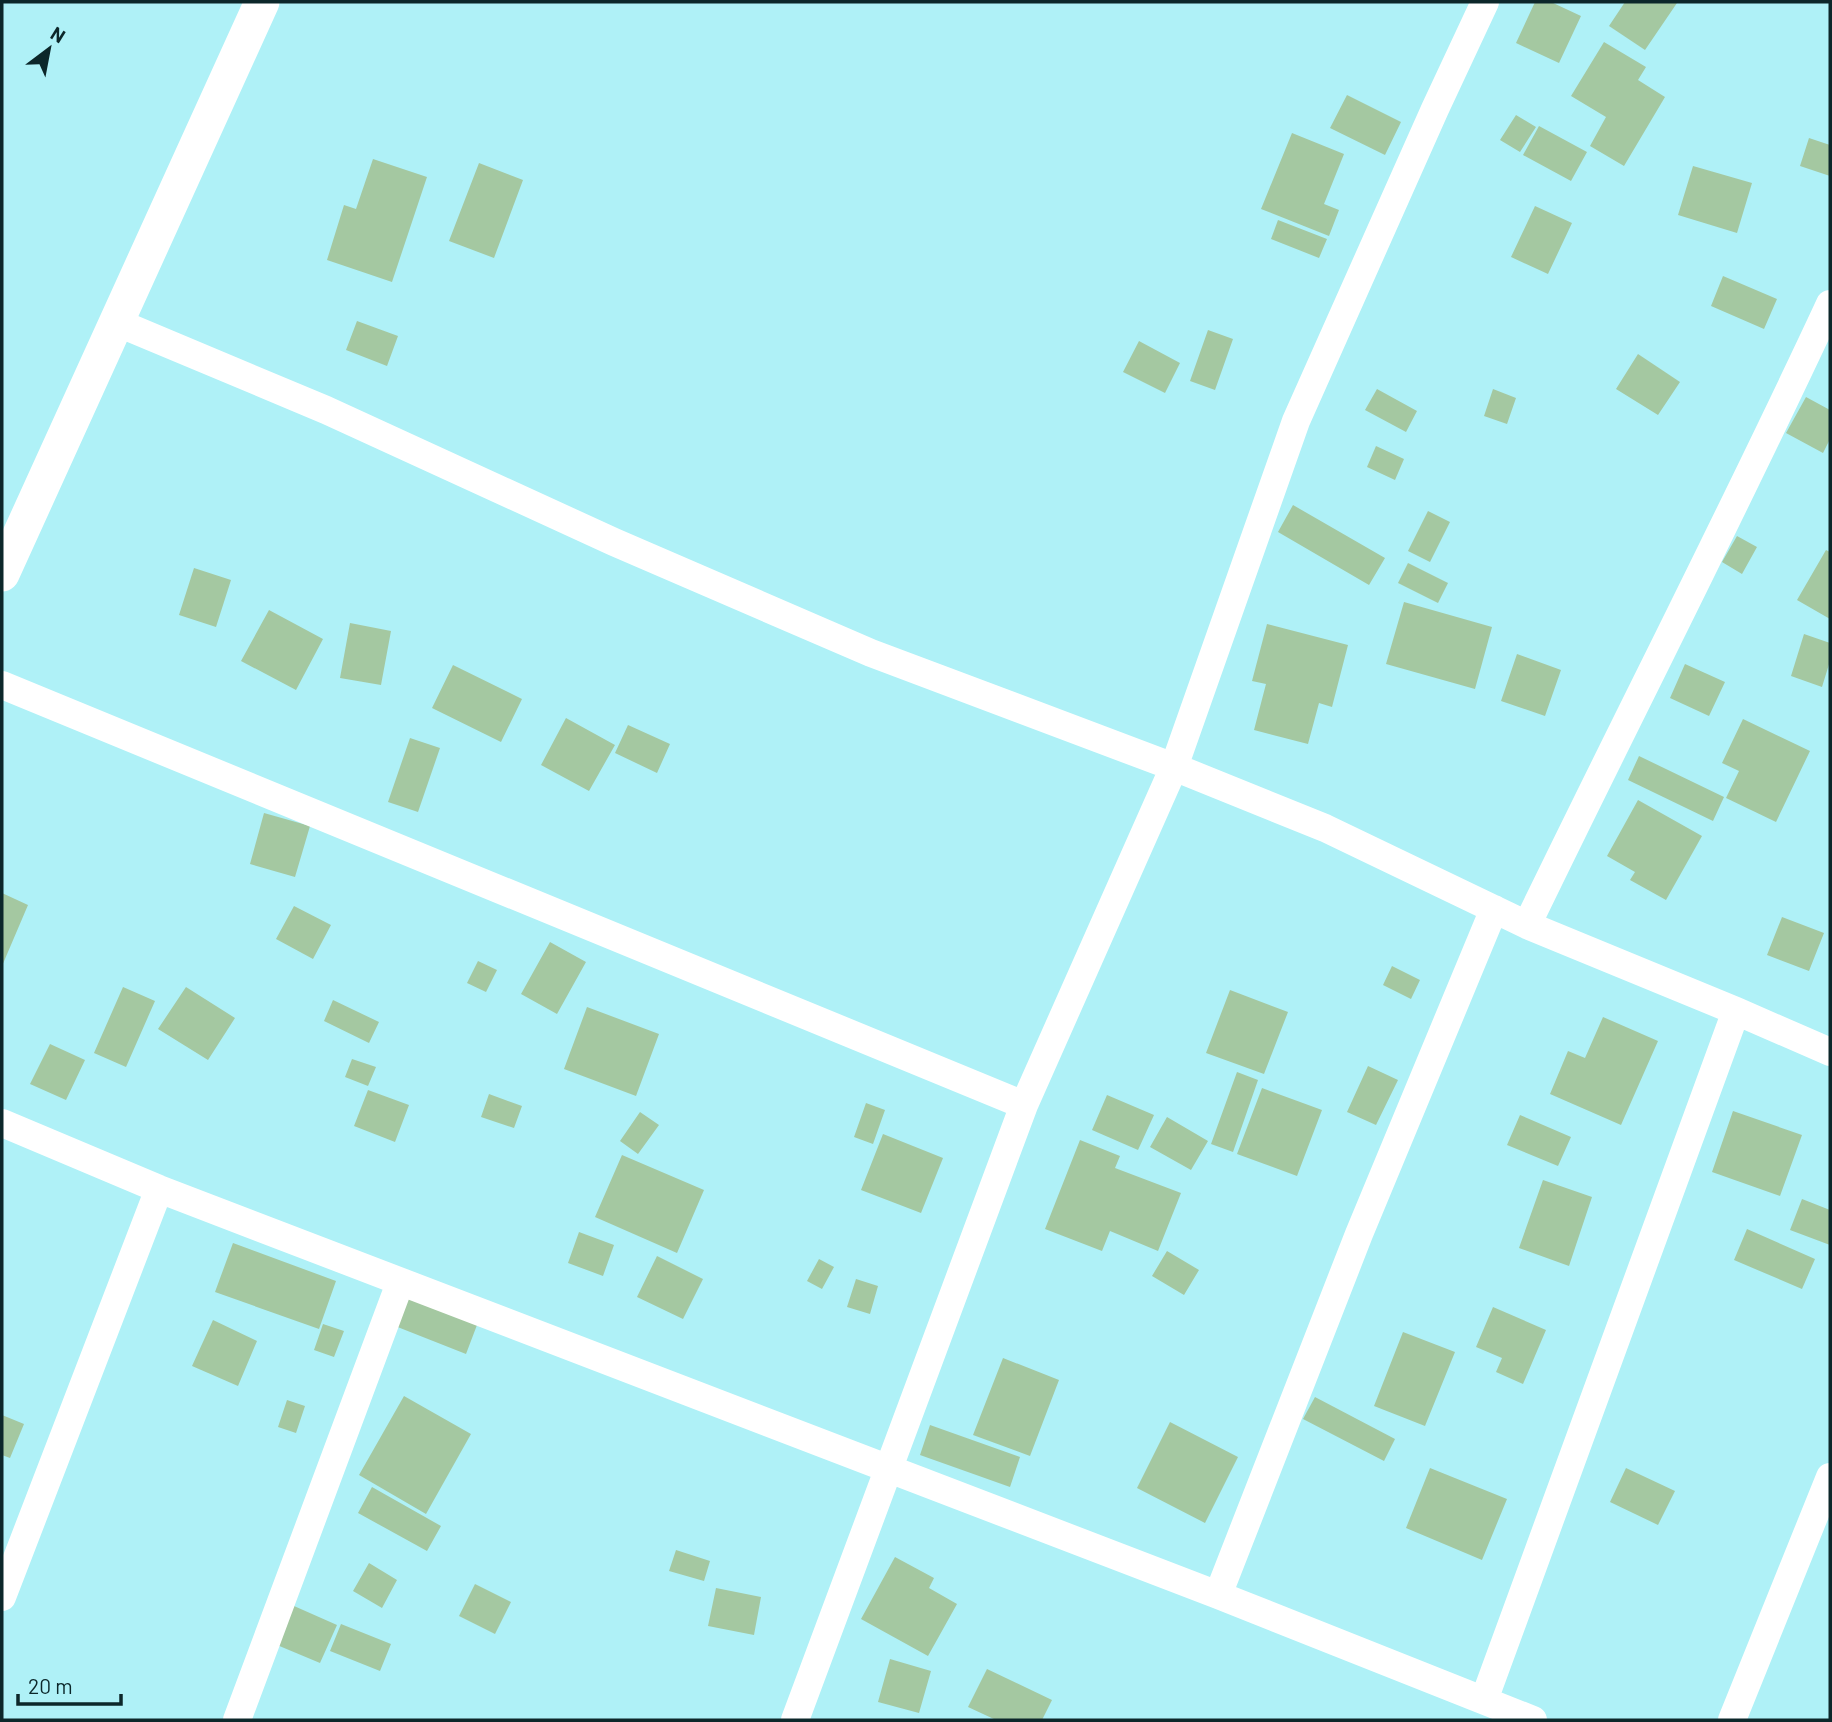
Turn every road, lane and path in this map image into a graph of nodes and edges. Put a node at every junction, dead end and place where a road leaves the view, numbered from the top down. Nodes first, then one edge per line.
1 (262, 2) edge
2 (1485, 2) edge
3 (1830, 304) edge
4 (116, 322) junction
5 (2, 574) edge
6 (2, 685) edge
7 (1174, 767) junction
8 (1494, 909) junction
9 (1527, 925) junction
10 (1736, 1011) junction
11 (1830, 1052) edge
12 (1024, 1105) junction
13 (2, 1123) edge
14 (159, 1189) junction
15 (400, 1283) junction
16 (887, 1470) junction
17 (1830, 1478) edge
18 (1218, 1595) junction
19 (2, 1597) edge
20 (1484, 1700) junction
21 (237, 1720) edge
22 (795, 1720) edge
23 (1533, 1720) edge
24 (1732, 1720) edge

1 - 4 street
2 - 7 street
3 - 9 street
4 - 5 street
4 - 7 street
6 - 12 street
7 - 8 street
7 - 12 street
8 - 9 street
8 - 18 street
9 - 10 street
10 - 11 street
10 - 20 street
12 - 16 street
13 - 14 street
14 - 15 street
14 - 19 street
15 - 16 street
15 - 21 street
16 - 18 street
16 - 22 street
17 - 24 street
18 - 20 street
20 - 23 street

